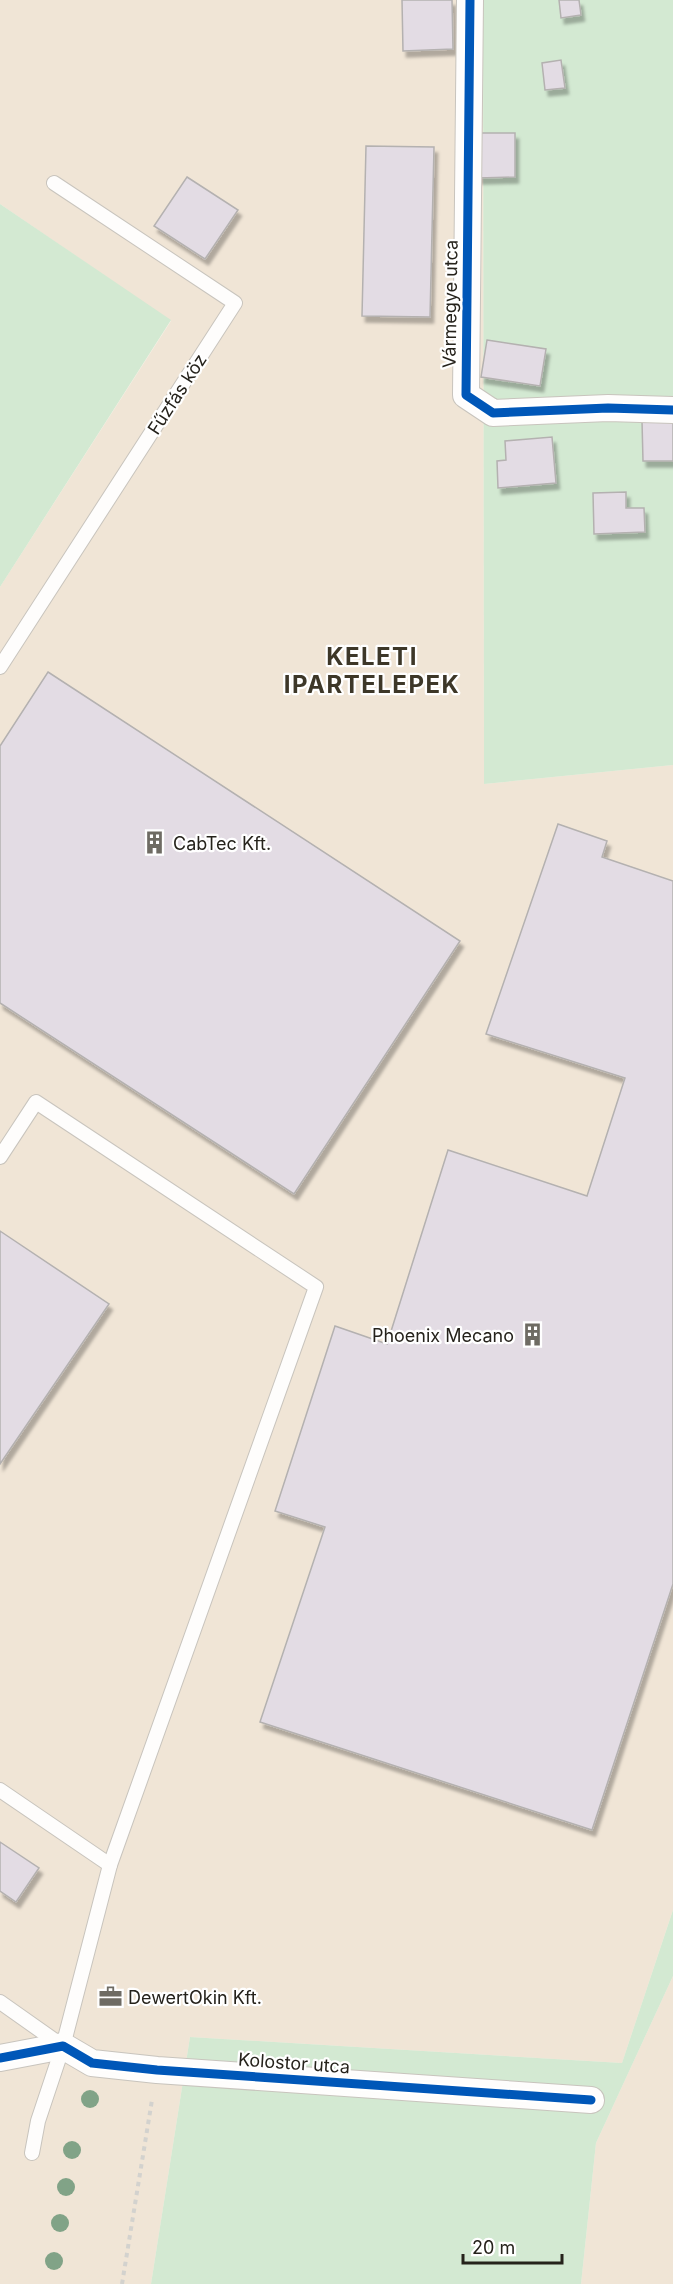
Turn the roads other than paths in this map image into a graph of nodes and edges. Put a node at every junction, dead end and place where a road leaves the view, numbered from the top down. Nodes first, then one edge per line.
1 (470, 0) edge
2 (54, 183) dead end
3 (673, 410) edge
4 (0, 667) edge
5 (0, 1157) edge
6 (0, 1790) edge
7 (110, 1865) junction
8 (0, 2002) edge
9 (63, 2046) junction
10 (0, 2058) edge
11 (591, 2100) dead end
12 (32, 2153) dead end

1 - 3 street, Vármegye utca
2 - 4 lane, Fűzfás köz
5 - 7 lane
6 - 7 lane
7 - 9 lane
8 - 9 lane
9 - 10 street
9 - 11 street, Kolostor utca
9 - 12 lane

